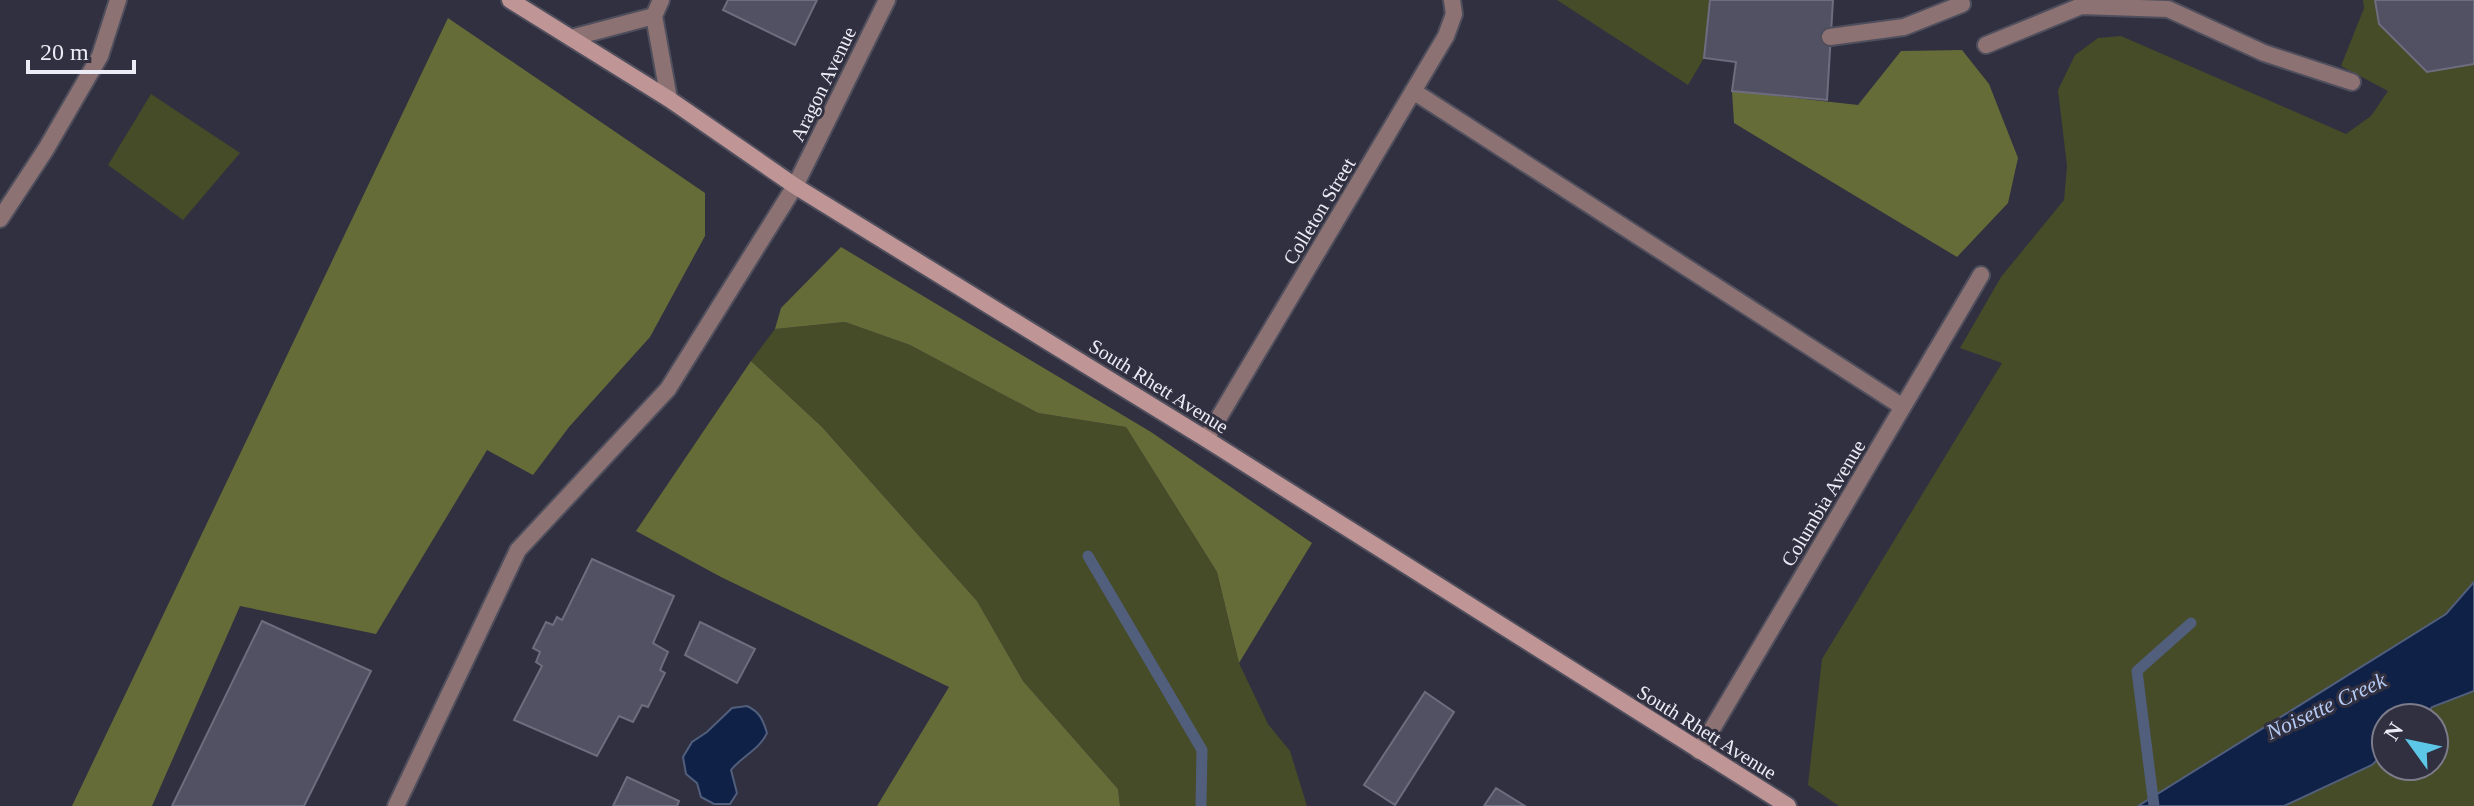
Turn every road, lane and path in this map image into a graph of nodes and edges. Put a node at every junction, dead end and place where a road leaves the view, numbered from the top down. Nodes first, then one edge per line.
1 (118, 0) edge
2 (510, 0) edge
3 (661, 0) edge
4 (887, 0) edge
5 (1452, 0) edge
6 (1962, 4) dead end
7 (654, 16) junction
8 (1830, 37) dead end
9 (571, 38) junction
10 (1986, 45) dead end
11 (2352, 82) dead end
12 (1413, 91) junction
13 (669, 99) junction
14 (795, 186) junction
15 (0, 219) edge
16 (1981, 275) dead end
17 (1903, 407) junction
18 (1206, 439) junction
19 (1699, 751) junction
20 (396, 806) edge
21 (1788, 806) edge

1 - 15 street
2 - 9 street, South Rhett Avenue
3 - 7 street
4 - 14 street, Aragon Avenue
5 - 12 street, Colleton Street
6 - 8 street
7 - 9 street
7 - 13 street
9 - 13 street, South Rhett Avenue
10 - 11 street
12 - 17 street
12 - 18 street, Colleton Street
13 - 14 street, South Rhett Avenue
14 - 18 street, South Rhett Avenue
14 - 20 street, Aragon Avenue
16 - 17 street, Columbia Avenue
17 - 19 street, Columbia Avenue
18 - 19 street, South Rhett Avenue
19 - 21 street, South Rhett Avenue

